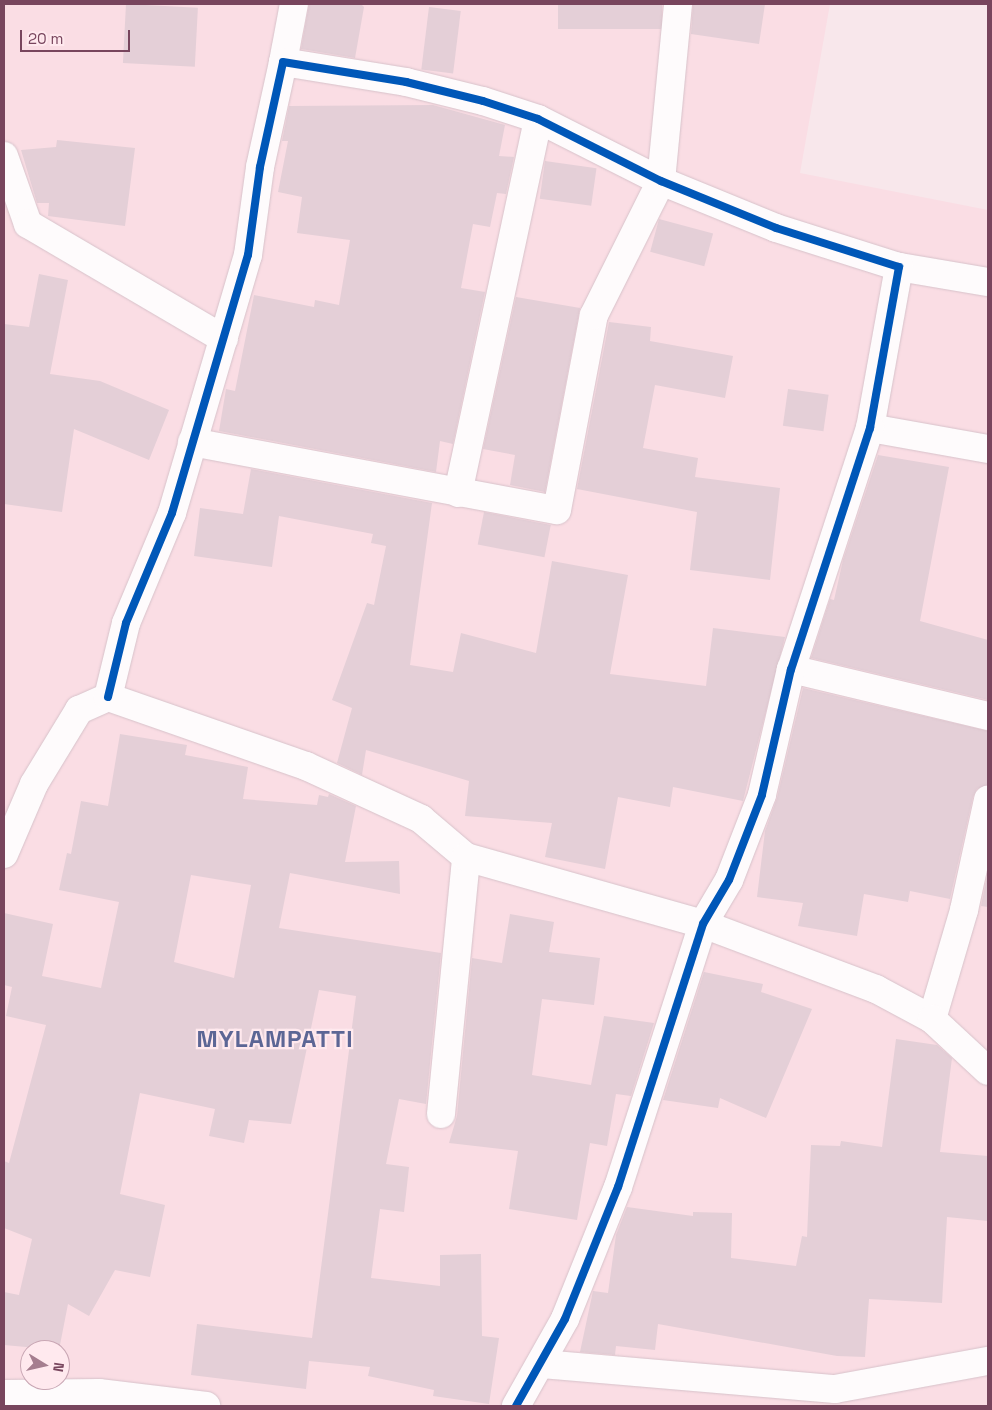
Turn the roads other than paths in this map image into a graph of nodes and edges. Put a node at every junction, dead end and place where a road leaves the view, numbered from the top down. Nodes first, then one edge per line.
1 (294, 4) edge
2 (678, 4) edge
3 (283, 62) junction
4 (538, 119) junction
5 (4, 156) edge
6 (661, 181) junction
7 (899, 267) junction
8 (988, 282) edge
9 (224, 339) junction
10 (870, 428) junction
11 (192, 442) junction
12 (988, 449) edge
13 (458, 493) junction
14 (791, 669) junction
15 (108, 696) junction
16 (988, 716) edge
17 (988, 800) edge
18 (4, 854) edge
19 (466, 857) junction
20 (703, 924) junction
21 (932, 1019) junction
22 (988, 1071) edge
23 (441, 1114) dead end
24 (988, 1361) edge
25 (542, 1364) junction
26 (4, 1394) edge
27 (206, 1406) edge
28 (516, 1406) edge

1 - 3 street
2 - 6 street
3 - 4 street
3 - 9 street
4 - 6 street
4 - 13 street
5 - 9 street
6 - 7 street
6 - 13 street
7 - 8 street
7 - 10 street
9 - 11 street
10 - 12 street
10 - 14 street
11 - 13 street
11 - 15 street
14 - 16 street
14 - 20 street
15 - 18 street
15 - 19 street
17 - 21 street
19 - 20 street
19 - 23 street
20 - 21 street
20 - 25 street
21 - 22 street
24 - 25 street
25 - 28 street
26 - 27 street

